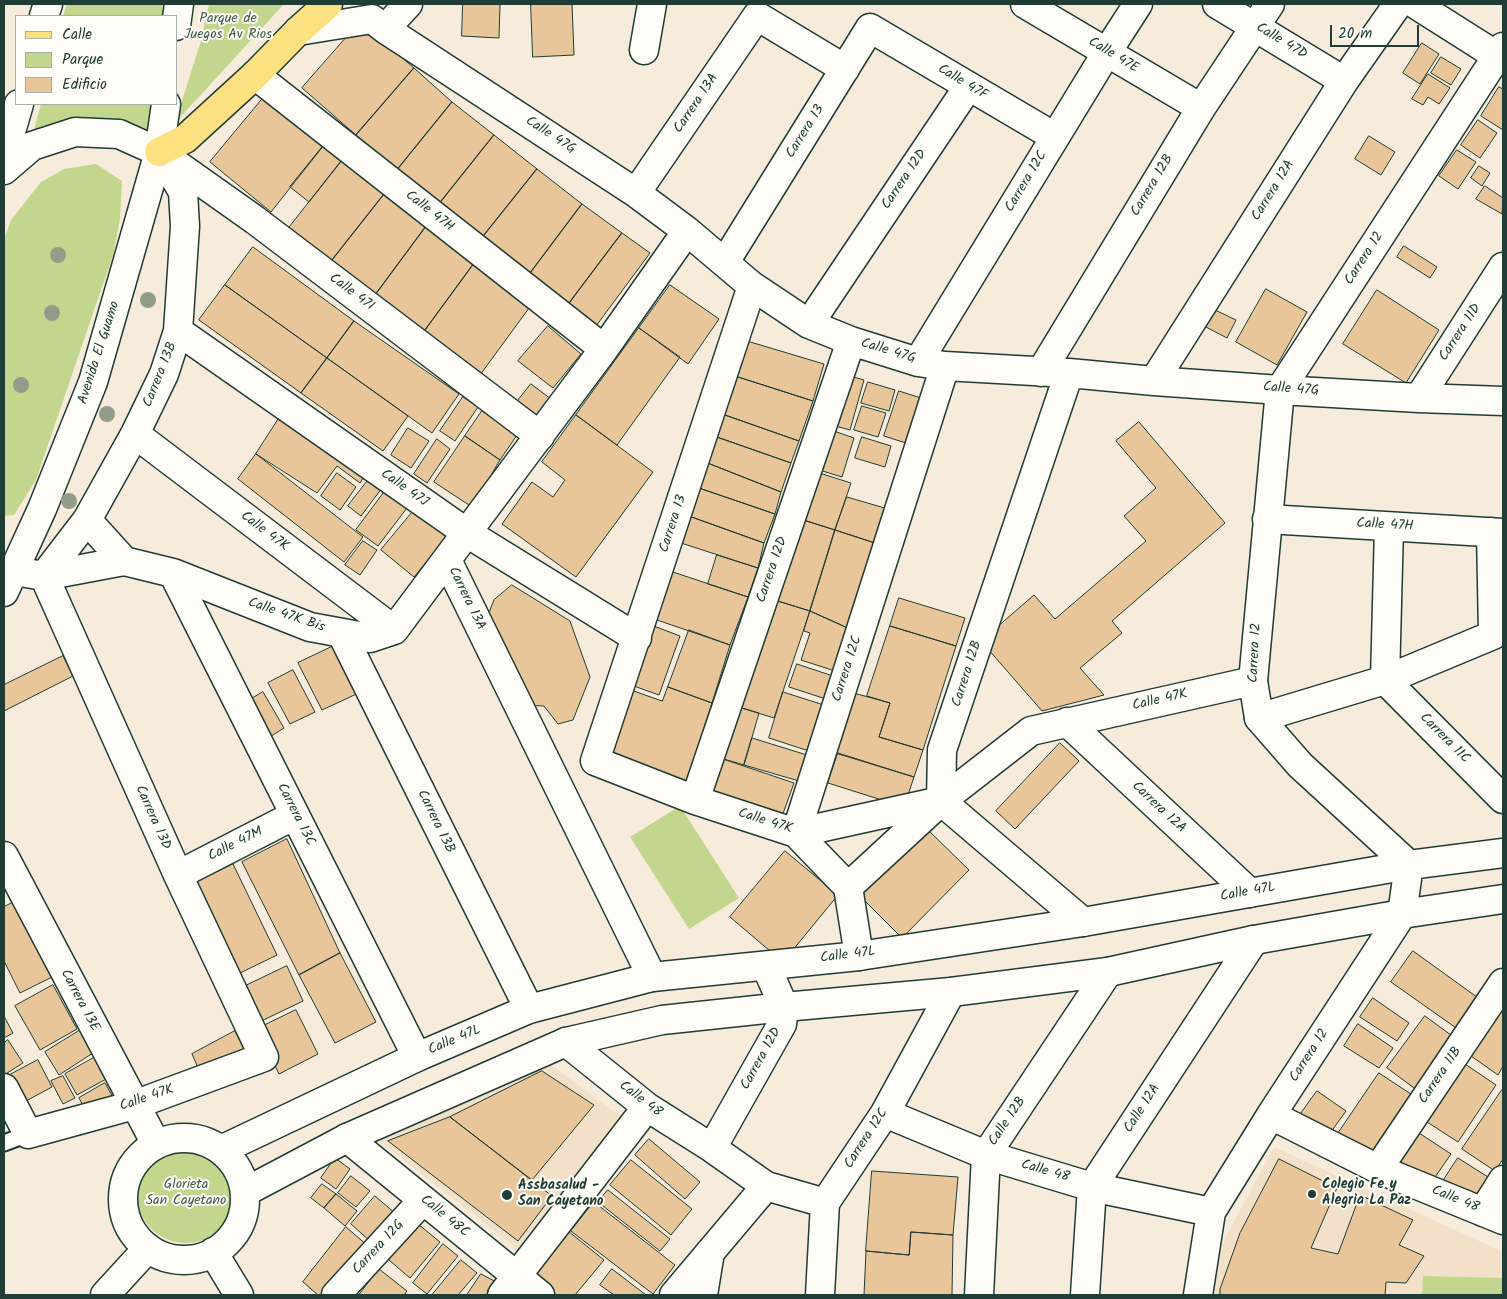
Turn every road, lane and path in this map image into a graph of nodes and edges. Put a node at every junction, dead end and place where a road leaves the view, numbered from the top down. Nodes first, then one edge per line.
1 (328, 4) edge
2 (408, 4) edge
3 (652, 4) edge
4 (1025, 4) edge
5 (1138, 4) edge
6 (1217, 4) edge
7 (1270, 4) edge
8 (1398, 4) edge
9 (1415, 4) edge
10 (377, 17) edge
11 (1256, 26) junction
12 (870, 28) joint
13 (298, 30) junction
14 (644, 50) dead end
15 (1500, 51) edge
16 (1107, 52) junction
17 (845, 69) junction
18 (254, 75) junction
19 (1344, 81) junction
20 (968, 87) junction
21 (19, 105) edge
22 (166, 105) edge
23 (1201, 108) junction
24 (1055, 137) junction
25 (159, 152) junction
26 (4, 156) edge
27 (4, 170) edge
28 (636, 193) junction
29 (687, 231) junction
30 (725, 262) junction
31 (1503, 267) edge
32 (752, 286) junction
33 (809, 324) junction
34 (178, 331) junction
35 (851, 341) junction
36 (604, 349) junction
37 (918, 362) junction
38 (945, 366) junction
39 (1041, 372) junction
40 (1068, 373) junction
41 (1154, 381) junction
42 (1280, 390) junction
43 (1419, 398) junction
44 (1503, 401) edge
45 (135, 434) junction
46 (540, 436) junction
47 (1267, 519) junction
48 (86, 520) junction
49 (1389, 527) junction
50 (467, 533) junction
51 (1497, 533) edge
52 (447, 560) junction
53 (124, 561) junction
54 (173, 573) junction
55 (7, 576) edge
56 (44, 576) junction
57 (394, 630) junction
58 (342, 634) junction
59 (637, 638) junction
60 (1498, 640) edge
61 (1386, 680) junction
62 (1253, 681) junction
63 (1259, 718) junction
64 (1067, 722) junction
65 (595, 762) joint
66 (1503, 799) edge
67 (695, 800) junction
68 (942, 801) junction
69 (295, 815) junction
70 (796, 833) junction
71 (1503, 853) edge
72 (4, 856) edge
73 (1409, 865) junction
74 (178, 875) junction
75 (848, 887) junction
76 (1250, 893) junction
77 (1503, 899) edge
78 (1402, 914) junction
79 (1083, 922) junction
80 (1254, 940) junction
81 (859, 956) junction
82 (766, 966) junction
83 (1108, 972) junction
84 (652, 977) junction
85 (1503, 983) edge
86 (951, 992) junction
87 (784, 1007) junction
88 (529, 1009) junction
89 (566, 1042) junction
90 (264, 1057) joint
91 (417, 1057) junction
92 (4, 1088) edge
93 (134, 1104) junction
94 (648, 1107) junction
95 (884, 1113) junction
96 (1271, 1115) junction
97 (16, 1138) edge
98 (347, 1138) junction
99 (156, 1144) junction
100 (712, 1148) junction
101 (221, 1150) junction
102 (986, 1155) junction
103 (1378, 1169) junction
104 (1503, 1180) edge
105 (766, 1186) junction
106 (1092, 1186) junction
107 (245, 1192) junction
108 (423, 1200) junction
109 (825, 1204) junction
110 (1211, 1212) junction
111 (1493, 1216) edge
112 (148, 1248) junction
113 (213, 1252) junction
114 (710, 1252) junction
115 (509, 1286) edge
116 (105, 1295) edge
117 (239, 1295) edge
118 (336, 1295) edge
119 (540, 1295) edge
120 (674, 1295) edge
121 (703, 1295) edge
122 (820, 1295) edge
123 (978, 1295) edge
124 (1085, 1295) edge
125 (1198, 1295) edge

1 - 13 main road
2 - 10 street
3 - 14 street
4 - 16 street, Calle 47E
5 - 16 street, Carrera 12C
6 - 11 street, Calle 47D
7 - 11 street, Carrera 12B
8 - 19 street, Carrera 12A
9 - 15 street
10 - 13 street
10 - 28 street, Calle 47G
11 - 19 street, Calle 47D
11 - 23 street, Carrera 12B
12 - 17 street, Carrera 13
12 - 20 street, Calle 47F
13 - 18 main road
15 - 42 street, Carrera 12
16 - 23 street, Calle 47E
16 - 24 street, Carrera 12C
17 - 28 street, Carrera 13A
17 - 30 street, Carrera 13
18 - 25 main road
18 - 36 street, Calle 47H
19 - 41 street, Carrera 12A
20 - 24 street, Calle 47F
20 - 33 street, Carrera 12D
21 - 26 street
22 - 25 street, Avenida El Guamo
23 - 39 street, Carrera 12B
24 - 37 street, Carrera 12C
25 - 27 street, Calle 47I
25 - 34 street, Carrera 13B
25 - 46 street, Calle 47I
25 - 55 street, Avenida El Guamo
28 - 29 street, Calle 47G
29 - 30 street, Calle 47G
29 - 36 street, Carrera 13A
30 - 32 street, Calle 47G
31 - 43 street, Carrera 11D
32 - 33 street, Calle 47G
32 - 59 street, Carrera 13
33 - 35 street, Calle 47G
34 - 45 street, Carrera 13B
34 - 50 street, Calle 47J
35 - 37 street, Calle 47G
35 - 67 street, Carrera 12D
36 - 46 street, Carrera 13A
37 - 38 street, Calle 47G
38 - 39 street, Calle 47G
38 - 70 street, Carrera 12C
39 - 40 street, Calle 47G
40 - 41 street, Calle 47G
40 - 68 street, Carrera 12B
41 - 42 street, Calle 47G
42 - 43 street, Calle 47G
42 - 47 street, Carrera 12
43 - 44 street, Calle 47G
45 - 48 street, Carrera 13B
45 - 57 street, Calle 47K
46 - 50 street, Carrera 13A
47 - 49 street, Calle 47H
47 - 62 street, Carrera 12
48 - 53 street
48 - 56 street, Carrera 13B
49 - 51 street, Calle 47H
49 - 61 street
50 - 52 street, Carrera 13A
50 - 59 street, Calle 47J
51 - 60 street
52 - 57 street
52 - 84 street, Carrera 13A
53 - 54 street, Calle 47K Bis
53 - 56 street, Calle 47K Bis
54 - 58 street, Calle 47K Bis
54 - 69 street, Carrera 13C
55 - 56 street, Calle 47K Bis
56 - 74 street, Carrera 13D
57 - 58 street, Calle 47K Bis
58 - 88 street, Carrera 13B
59 - 65 street, Carrera 13
60 - 61 street
61 - 63 street
61 - 66 street, Carrera 11C
62 - 63 street, Carrera 12
62 - 64 street, Calle 47K
63 - 73 street
64 - 68 street, Calle 47K
64 - 76 street, Carrera 12A
65 - 67 street, Calle 47K
67 - 70 street, Calle 47K
68 - 70 street, Calle 47K
68 - 75 street, Calle 47K
68 - 79 street
69 - 74 street, Calle 47M
69 - 91 street, Carrera 13C
70 - 75 street
71 - 73 street, Calle 47L
72 - 93 street, Carrera 13E
73 - 76 street, Calle 47L
73 - 78 street, Carrera 12
74 - 90 street, Carrera 13D
75 - 81 street
76 - 79 street, Calle 47L
77 - 78 street
78 - 80 street
78 - 96 street, Carrera 12
79 - 81 street, Calle 47L
80 - 83 street
80 - 106 street, Calle 12A
81 - 82 street, Calle 47L
82 - 84 street, Calle 47L
82 - 87 street
83 - 86 street
83 - 102 street, Calle 12B
84 - 88 street, Calle 47L
85 - 103 street, Carrera 11B
86 - 87 street
86 - 95 street, Carrera 12C
87 - 89 street
87 - 100 street, Carrera 12D
88 - 91 street, Calle 47L
89 - 94 street, Calle 48
89 - 98 street
90 - 93 street, Calle 47K
91 - 101 street, Calle 47L
92 - 97 street
93 - 97 street, Calle 47K
93 - 99 street, Carrera 13E
94 - 100 street, Calle 48
94 - 115 street
95 - 102 street, Calle 48
95 - 109 street, Carrera 12C
96 - 103 street, Calle 48
96 - 110 street, Carrera 12
98 - 107 street
98 - 108 street, Calle 48C
99 - 101 street
99 - 112 street
100 - 105 street, Calle 48
101 - 107 street
102 - 106 street, Calle 48
102 - 123 street, Calle 12B
103 - 111 street, Calle 48
104 - 111 street
105 - 109 street, Calle 48
105 - 114 street
106 - 110 street, Calle 48
106 - 124 street, Calle 12A
107 - 113 street
108 - 115 street, Calle 48C
108 - 118 street, Carrera 12G
109 - 122 street, Carrera 12C
110 - 125 street, Carrera 12
112 - 113 street
112 - 116 street
113 - 117 street
114 - 120 street
114 - 121 street
115 - 119 street, Calle 48C

